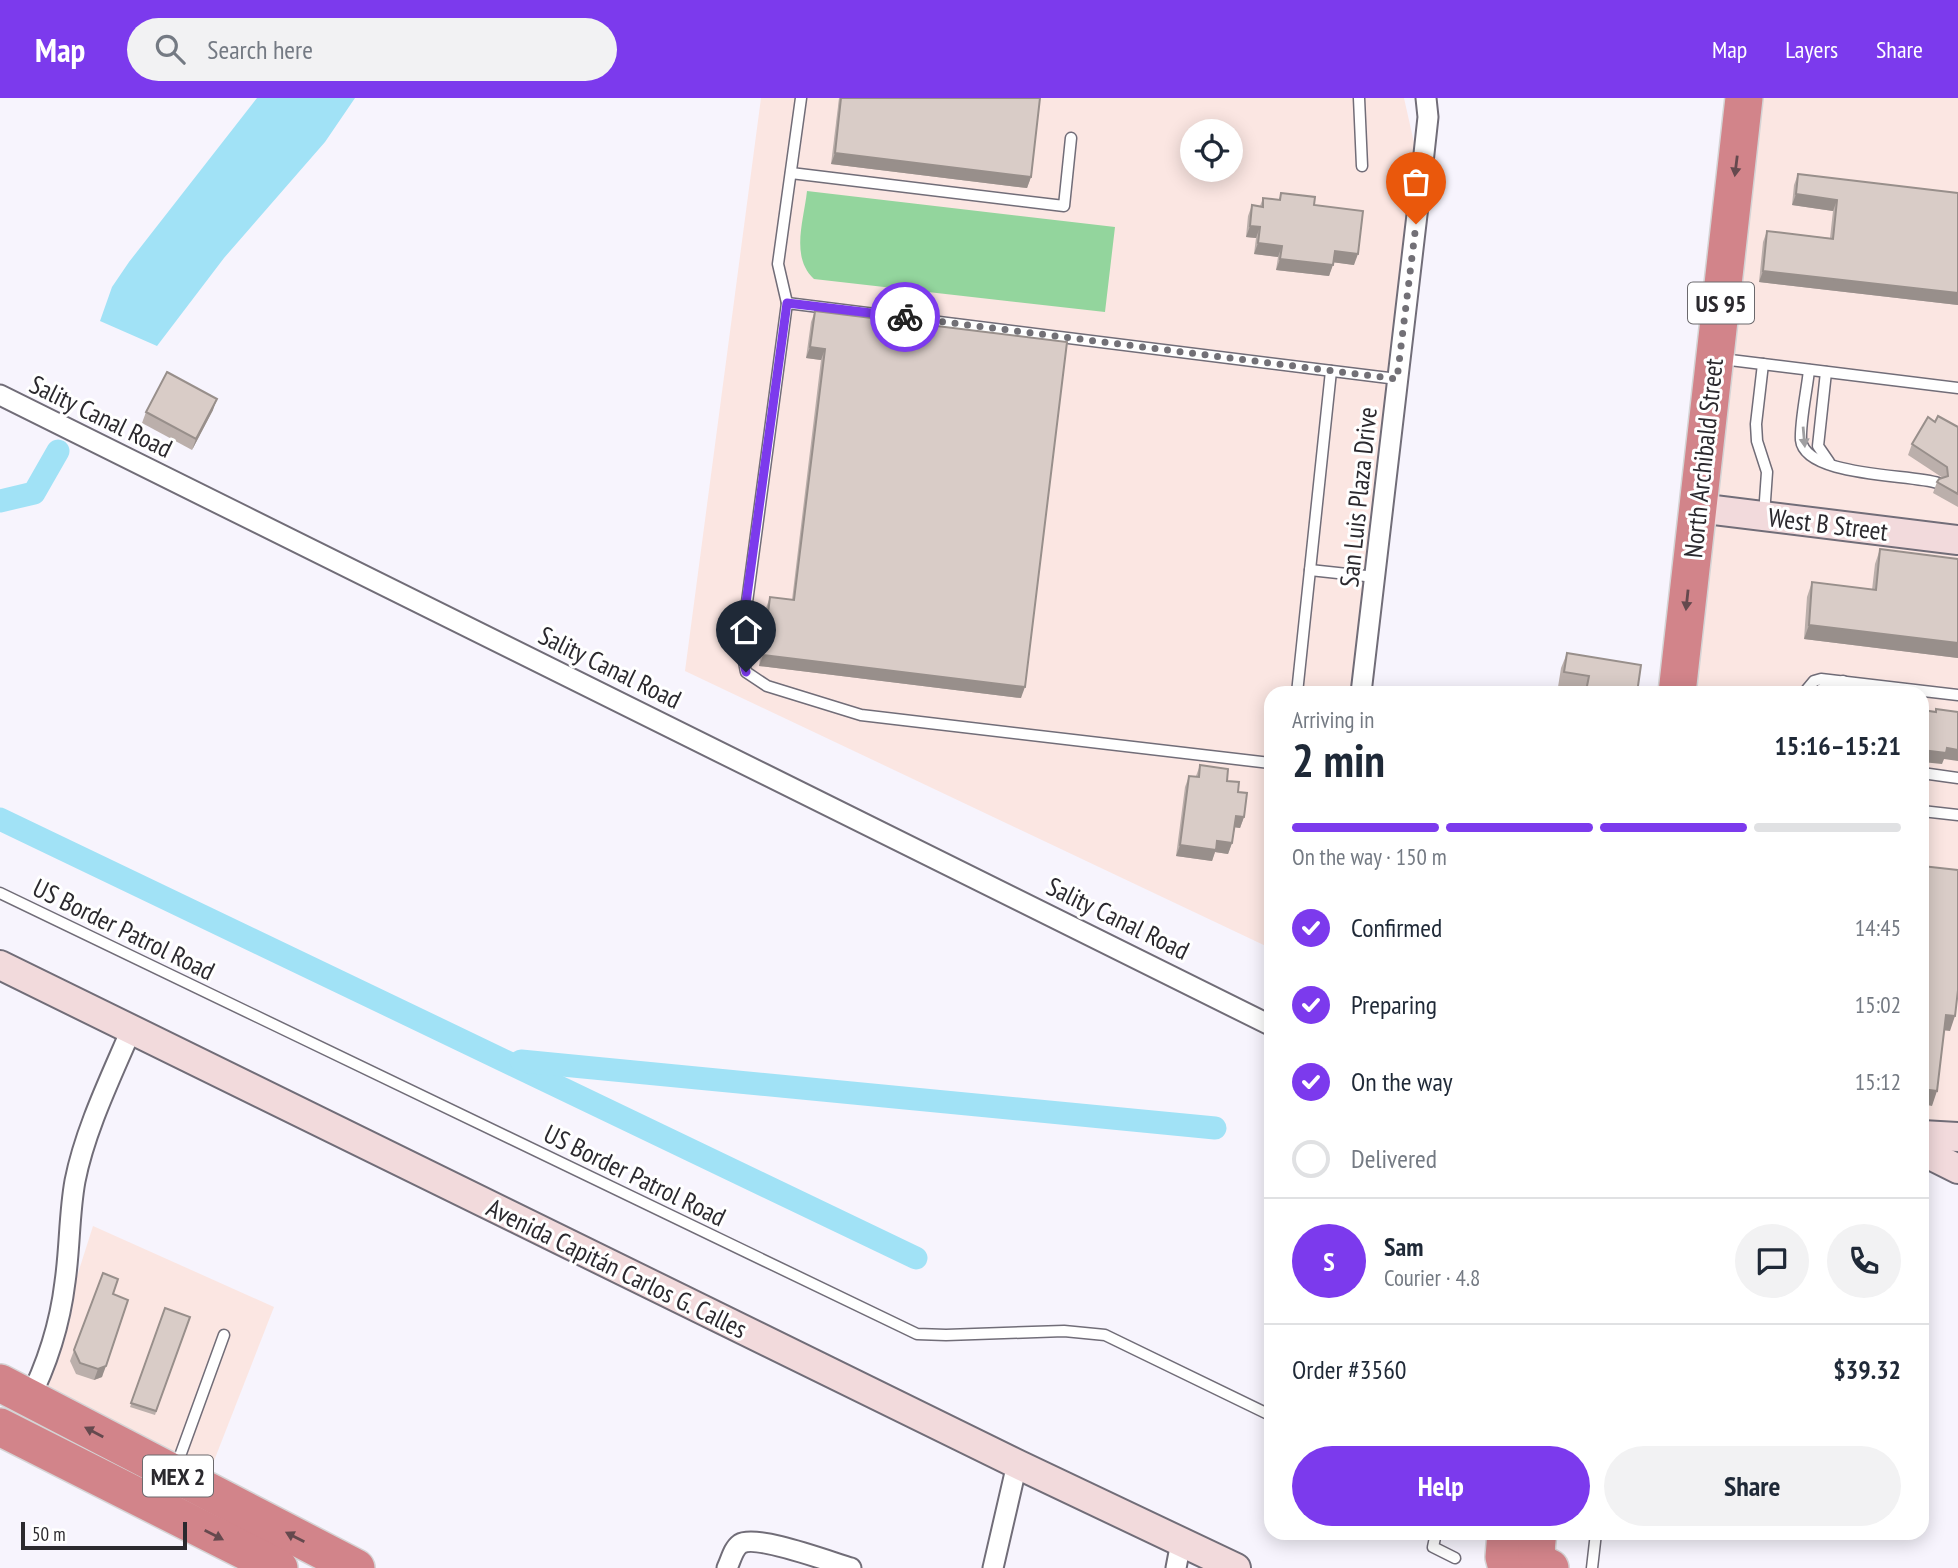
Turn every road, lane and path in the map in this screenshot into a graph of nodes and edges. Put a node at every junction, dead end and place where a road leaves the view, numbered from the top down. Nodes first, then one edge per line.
1 (800, 98) edge
2 (1359, 98) edge
3 (1426, 98) edge
4 (1744, 98) edge
5 (1071, 138) dead end
6 (1362, 166) dead end
7 (791, 173) junction
8 (787, 303) junction
9 (1714, 358) junction
10 (1763, 364) junction
11 (1331, 370) junction
12 (1809, 370) junction
13 (1826, 372) junction
14 (1397, 379) junction
15 (1958, 388) edge
16 (0, 395) edge
17 (1831, 466) junction
18 (1938, 483) edge
19 (1698, 508) junction
20 (1765, 516) junction
21 (1958, 540) edge
22 (1310, 570) junction
23 (1375, 577) junction
24 (1838, 681) junction
25 (1298, 686) edge
26 (1362, 686) edge
27 (1678, 686) edge
28 (1810, 686) edge
29 (1829, 686) edge
30 (1835, 686) edge
31 (1878, 686) edge
32 (1929, 692) edge
33 (1958, 696) edge
34 (1264, 762) edge
35 (1929, 774) edge
36 (1958, 778) edge
37 (1929, 812) edge
38 (1958, 815) edge
39 (0, 893) edge
40 (0, 965) edge
41 (1264, 1022) edge
42 (131, 1030) junction
43 (1929, 1136) edge
44 (1958, 1138) edge
45 (1958, 1145) edge
46 (1929, 1154) edge
47 (1958, 1167) edge
48 (224, 1335) dead end
49 (15, 1390) edge
50 (1264, 1412) edge
51 (6, 1434) edge
52 (1017, 1464) junction
53 (174, 1474) junction
54 (1434, 1540) edge
55 (1505, 1540) edge
56 (1521, 1540) edge
57 (1537, 1540) edge
58 (1595, 1540) edge
59 (1179, 1555) edge
60 (1455, 1559) dead end
61 (279, 1568) edge
62 (356, 1568) edge
63 (727, 1568) edge
64 (851, 1568) edge
65 (993, 1568) edge
66 (1236, 1568) edge
67 (1507, 1568) edge
68 (1525, 1568) edge
69 (1550, 1568) edge
70 (1592, 1568) edge

1 - 7 lane
2 - 6 lane
3 - 14 street, San Luis Plaza Drive
4 -> 9 highway, North Archibald Street / US 95
5 - 7 lane
7 - 8 lane
8 - 11 lane
8 - 34 lane
9 - 10 lane
9 - 19 highway, North Archibald Street / US 95
10 - 12 lane
10 - 20 lane
11 - 14 lane
11 - 22 lane
12 - 13 lane
12 -> 17 lane
13 - 15 lane
13 - 17 lane
14 - 23 street, San Luis Plaza Drive
16 - 41 street, Sality Canal Road
17 - 18 lane
19 - 20 street, West B Street
19 -> 27 highway, North Archibald Street / US 95
20 - 21 street, West B Street
22 - 23 lane
22 - 25 lane
23 - 26 street, San Luis Plaza Drive
24 - 28 lane
24 - 29 lane
24 - 30 lane
24 - 31 lane
32 - 33 lane
35 - 36 lane
37 - 38 lane
39 - 50 lane, US Border Patrol Road
40 - 42 street, Avenida Capitán Carlos G. Calles
42 - 49 street
42 - 52 street, Avenida Capitán Carlos G. Calles
43 - 44 street
45 - 47 street
46 - 47 street
48 - 53 lane
49 - 51 street
53 -> 49 highway, MEX 2
51 -> 61 highway, MEX 2
52 - 59 street, Avenida Capitán Carlos G. Calles
52 - 65 street
62 -> 53 highway, MEX 2
54 - 60 lane
55 - 67 highway
56 - 68 highway
57 - 69 highway
58 - 70 lane
59 - 66 street, Avenida Capitán Carlos G. Calles
63 - 64 street

